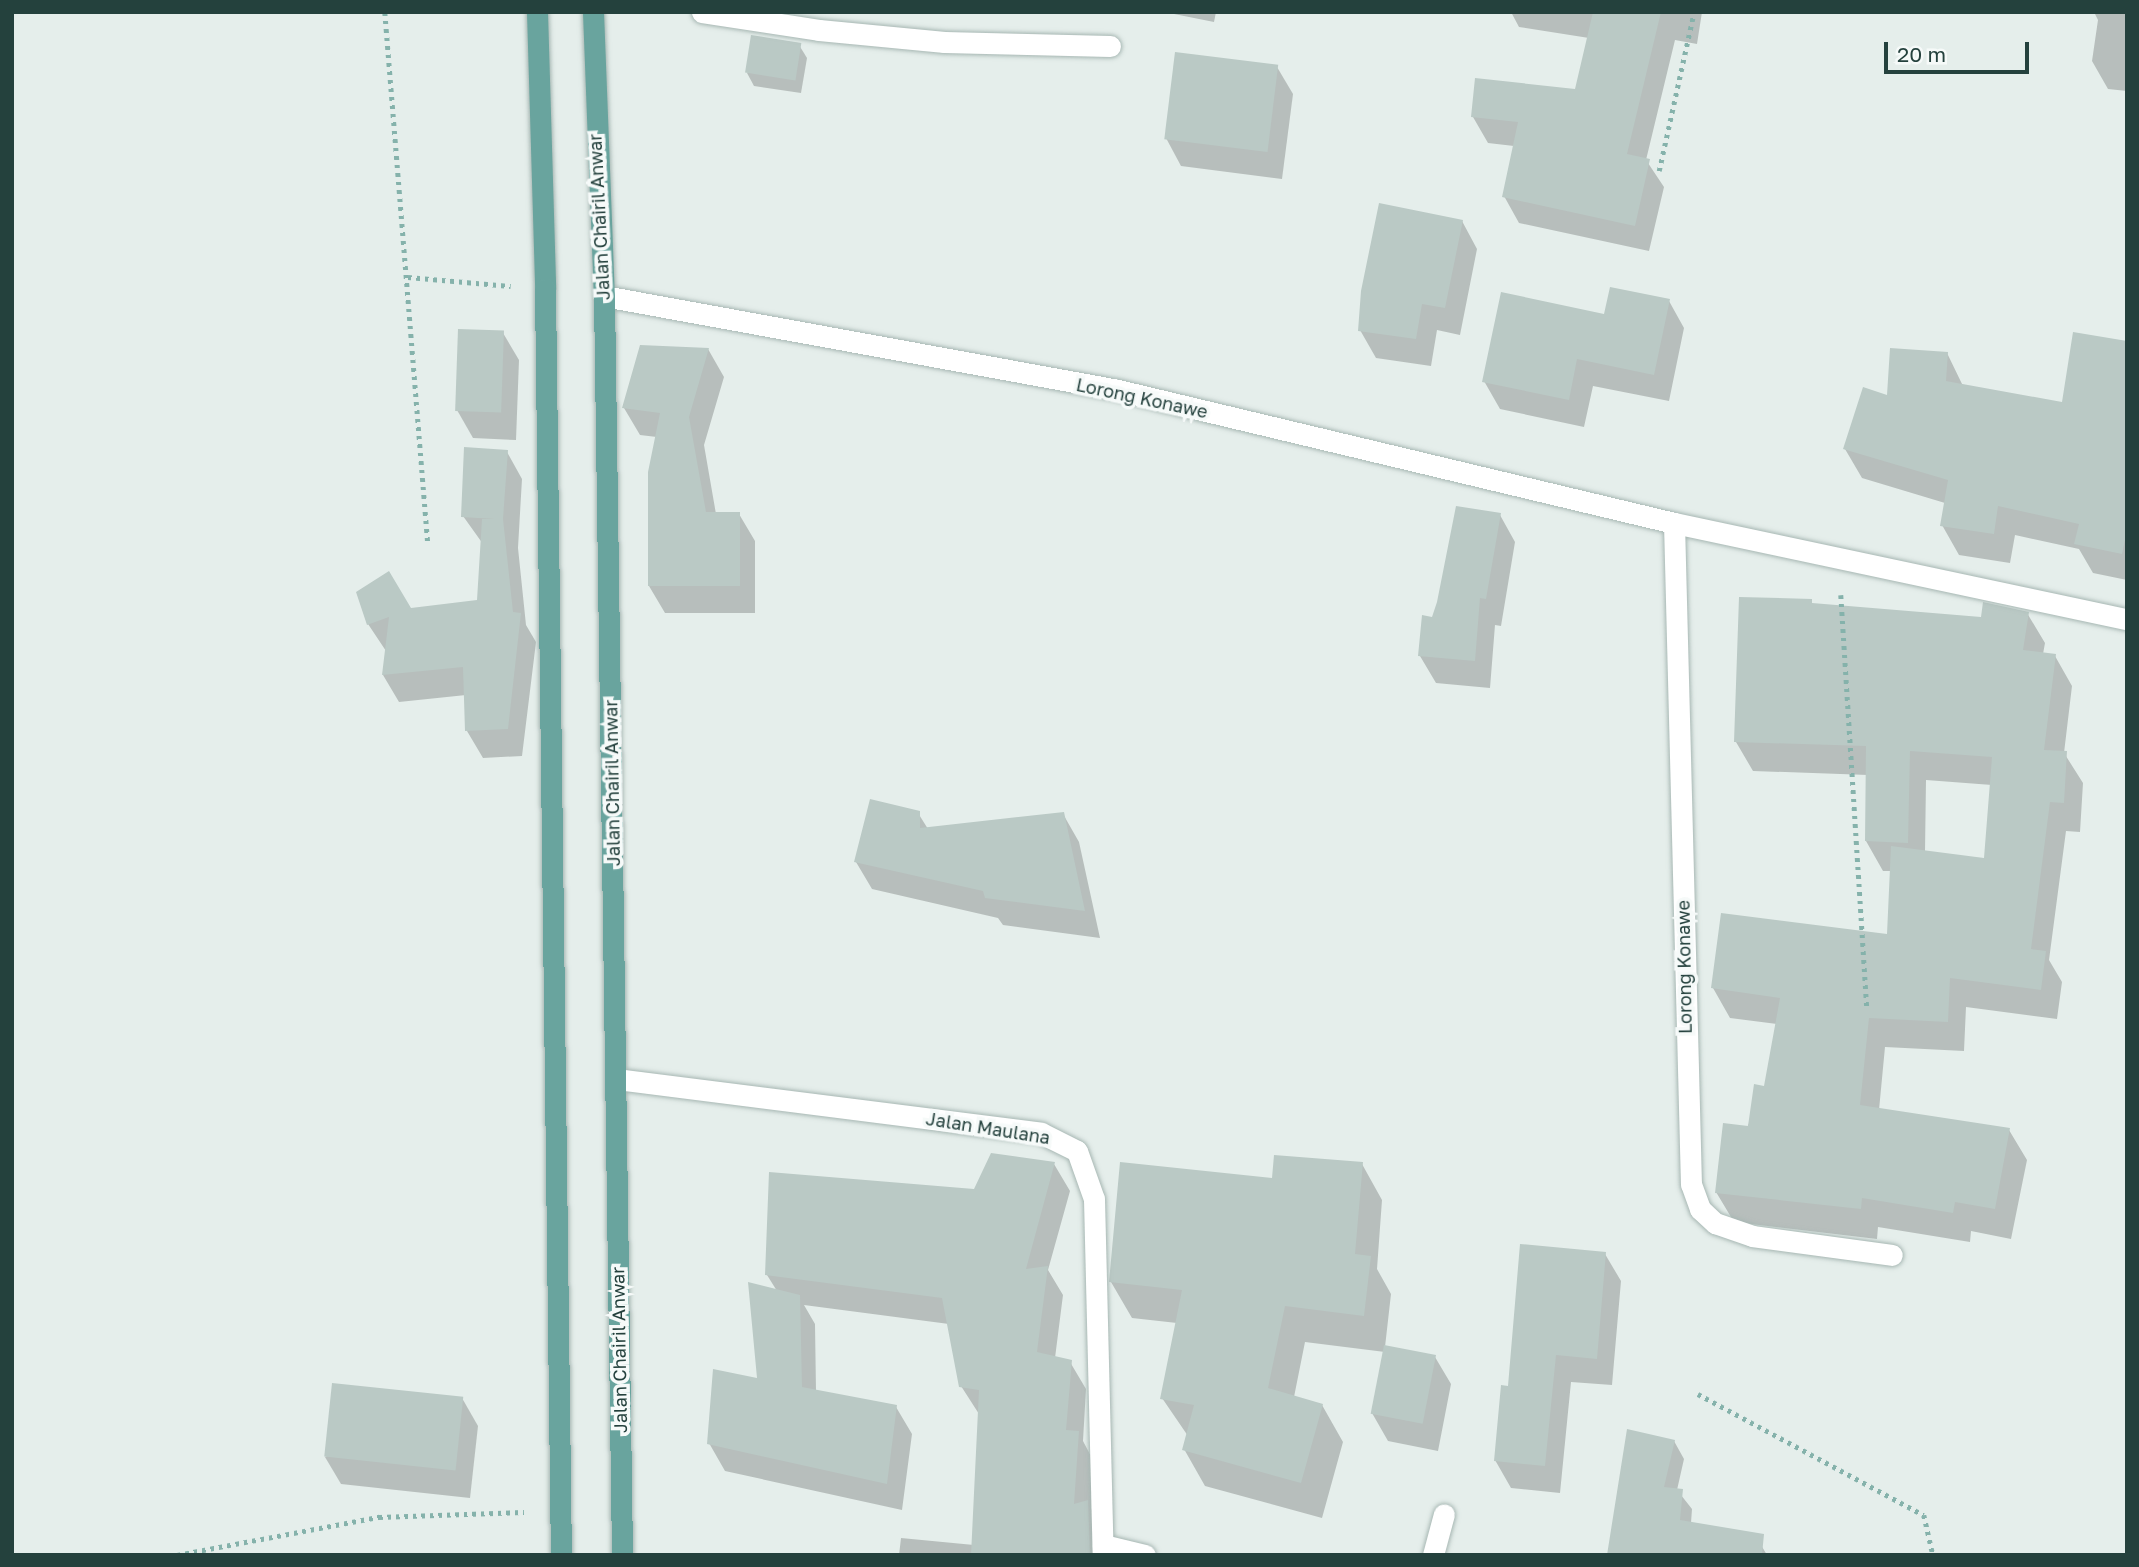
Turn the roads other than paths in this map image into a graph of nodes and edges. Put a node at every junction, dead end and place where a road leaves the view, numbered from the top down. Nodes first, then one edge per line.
1 (537, 12) edge
2 (593, 12) edge
3 (702, 12) edge
4 (1110, 46) dead end
5 (604, 296) junction
6 (1674, 523) junction
7 (2127, 618) edge
8 (616, 1079) junction
9 (1892, 1255) dead end
10 (1444, 1514) dead end
11 (1103, 1550) edge
12 (561, 1555) edge
13 (622, 1555) edge
14 (1145, 1555) edge
15 (1433, 1555) edge

1 - 12 main road
2 - 5 main road, Jalan Chairil Anwar
3 - 4 street
5 - 6 street, Lorong Konawe
5 - 8 main road, Jalan Chairil Anwar
6 - 7 street, Lorong Konawe
6 - 9 street, Lorong Konawe
8 - 11 street, Jalan Maulana
8 - 13 main road, Jalan Chairil Anwar
10 - 15 street
11 - 14 street

